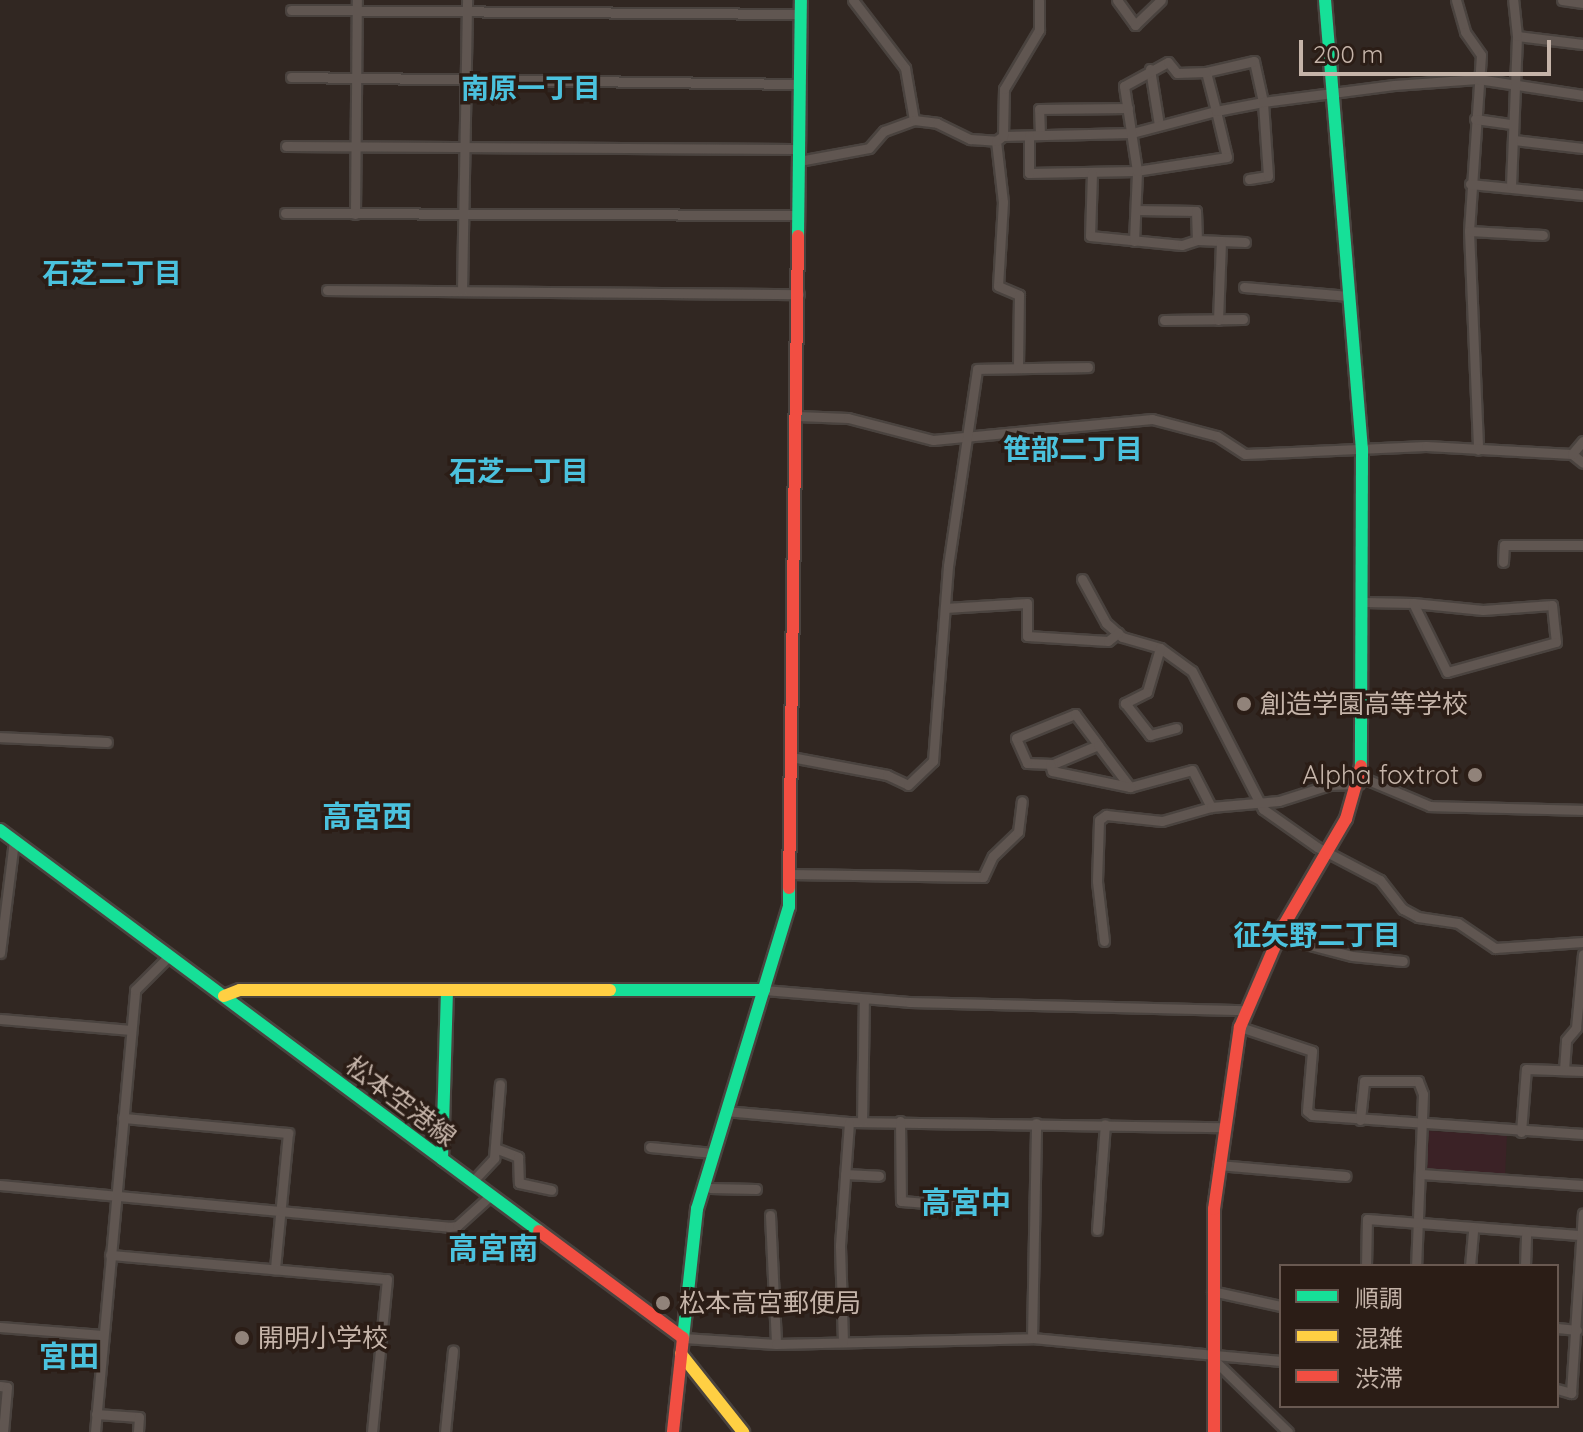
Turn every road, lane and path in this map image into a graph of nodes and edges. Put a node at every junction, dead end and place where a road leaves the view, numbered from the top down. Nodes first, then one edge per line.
1 (467, 0) edge
2 (801, 0) edge
3 (853, 0) edge
4 (1039, 0) edge
5 (1117, 0) edge
6 (1161, 0) edge
7 (1325, 0) edge
8 (1456, 0) edge
9 (1513, 0) edge
10 (1562, 0) edge
11 (1583, 3) edge
12 (357, 5) edge
13 (291, 10) dead end
14 (466, 12) junction
15 (801, 14) junction
16 (1517, 36) junction
17 (1583, 44) edge
18 (1150, 69) junction
19 (1206, 72) junction
20 (291, 77) dead end
21 (356, 78) junction
22 (465, 78) junction
23 (1478, 79) junction
24 (800, 84) junction
25 (1515, 87) junction
26 (1333, 94) junction
27 (1583, 95) edge
28 (1263, 102) junction
29 (1128, 108) junction
30 (1216, 111) junction
31 (1475, 119) junction
32 (914, 120) junction
33 (1512, 124) junction
34 (1159, 125) junction
35 (1132, 133) junction
36 (1040, 135) junction
37 (1029, 136) junction
38 (1000, 138) junction
39 (1514, 140) junction
40 (464, 145) junction
41 (286, 146) dead end
42 (356, 147) junction
43 (1583, 148) edge
44 (799, 155) junction
45 (1137, 171) junction
46 (1092, 173) junction
47 (1249, 179) dead end
48 (1470, 184) junction
49 (1511, 186) junction
50 (1583, 195) edge
51 (1136, 210) junction
52 (285, 213) dead end
53 (355, 214) junction
54 (463, 214) junction
55 (799, 215) junction
56 (1469, 231) junction
57 (1543, 235) dead end
58 (1197, 240) junction
59 (1134, 241) junction
60 (1221, 242) junction
61 (1245, 242) dead end
62 (1244, 287) dead end
63 (327, 290) dead end
64 (462, 291) junction
65 (799, 294) junction
66 (1349, 296) junction
67 (1243, 319) dead end
68 (1164, 320) dead end
69 (1218, 320) junction
70 (1088, 367) dead end
71 (1018, 368) junction
72 (797, 416) junction
73 (966, 440) junction
74 (1583, 441) edge
75 (1362, 449) junction
76 (1478, 450) junction
77 (1572, 454) junction
78 (1583, 463) edge
79 (1583, 545) edge
80 (1503, 562) dead end
81 (1082, 579) dead end
82 (1364, 602) junction
83 (1413, 603) junction
84 (945, 608) junction
85 (1118, 633) junction
86 (1160, 648) junction
87 (1176, 728) dead end
88 (0, 737) edge
89 (107, 742) dead end
90 (1098, 745) junction
91 (791, 757) junction
92 (1050, 764) junction
93 (1360, 780) junction
94 (1130, 787) junction
95 (1022, 801) dead end
96 (1257, 804) junction
97 (1211, 807) junction
98 (1583, 810) edge
99 (0, 830) edge
100 (14, 841) junction
101 (1327, 852) junction
102 (790, 874) junction
103 (3, 892) edge
104 (1279, 937) junction
105 (1104, 941) dead end
106 (1583, 942) edge
107 (0, 953) edge
108 (1583, 954) edge
109 (170, 955) junction
110 (1403, 961) dead end
111 (447, 990) junction
112 (764, 990) junction
113 (224, 996) junction
114 (864, 1000) junction
115 (1245, 1010) junction
116 (0, 1019) edge
117 (1240, 1027) junction
118 (130, 1030) junction
119 (1564, 1070) junction
120 (1583, 1071) edge
121 (500, 1084) dead end
122 (725, 1111) junction
123 (123, 1118) junction
124 (1360, 1120) junction
125 (900, 1121) junction
126 (849, 1122) junction
127 (862, 1122) junction
128 (1036, 1123) junction
129 (1105, 1124) junction
130 (1423, 1124) junction
131 (1223, 1127) junction
132 (1521, 1132) junction
133 (1583, 1134) edge
134 (650, 1147) dead end
135 (495, 1148) junction
136 (713, 1153) junction
137 (442, 1159) junction
138 (1218, 1165) junction
139 (845, 1174) junction
140 (1421, 1174) junction
141 (879, 1176) dead end
142 (1346, 1176) dead end
143 (472, 1182) junction
144 (0, 1185) edge
145 (1583, 1185) edge
146 (710, 1188) dead end
147 (756, 1189) dead end
148 (551, 1190) dead end
149 (115, 1196) junction
150 (490, 1196) junction
151 (953, 1205) dead end
152 (281, 1210) junction
153 (1583, 1213) edge
154 (770, 1215) dead end
155 (1418, 1224) junction
156 (1473, 1228) junction
157 (1097, 1230) dead end
158 (1526, 1231) junction
159 (1582, 1235) edge
160 (110, 1255) junction
161 (1366, 1264) edge
162 (1416, 1264) edge
163 (1470, 1264) edge
164 (1525, 1264) edge
165 (275, 1269) junction
166 (1212, 1291) junction
167 (1279, 1306) edge
168 (0, 1327) edge
169 (1559, 1328) edge
170 (1577, 1330) junction
171 (103, 1335) junction
172 (683, 1338) junction
173 (1032, 1338) junction
174 (843, 1342) junction
175 (776, 1344) junction
176 (453, 1350) dead end
177 (681, 1354) junction
178 (1211, 1355) junction
179 (1279, 1361) edge
180 (0, 1386) edge
181 (1559, 1390) edge
182 (96, 1414) junction
183 (3, 1432) edge
184 (95, 1432) edge
185 (138, 1432) edge
186 (372, 1432) edge
187 (445, 1432) edge
188 (673, 1432) edge
189 (743, 1432) edge
190 (1214, 1432) edge
191 (1288, 1432) edge

1 - 14 street
2 - 15 street
3 - 32 street
4 - 38 street
5 - 6 street
7 - 26 street
8 - 23 street
9 - 16 street
10 - 11 street
12 - 13 street
12 - 14 street
12 - 21 street
14 - 15 street
14 - 22 street
15 - 24 street
16 - 17 street
16 - 25 street
18 - 19 street
18 - 29 street
18 - 34 street
19 - 28 street
19 - 30 street
20 - 21 street
21 - 22 street
21 - 42 street
22 - 24 street
22 - 40 street
23 - 25 street
23 - 26 street
23 - 31 street
24 - 44 street
25 - 27 street
25 - 33 street
26 - 28 street
26 - 66 street
28 - 30 street
28 - 47 street
29 - 35 street
29 - 36 street
30 - 34 street
30 - 45 street
31 - 33 street
31 - 48 street
32 - 38 street
32 - 44 street
33 - 39 street
34 - 35 street
35 - 36 street
35 - 45 street
36 - 37 street
37 - 38 street
37 - 46 street
38 - 71 street
39 - 43 street
39 - 49 street
40 - 42 street
40 - 44 street
40 - 54 street
41 - 42 street
42 - 53 street
44 - 55 street
45 - 46 street
45 - 51 street
46 - 59 street
48 - 49 street
48 - 56 street
49 - 50 street
51 - 58 street
51 - 59 street
52 - 53 street
53 - 54 street
54 - 55 street
54 - 64 street
55 - 65 street
56 - 57 street
56 - 76 street
58 - 59 street
58 - 60 street
60 - 61 street
60 - 69 street
62 - 66 street
63 - 64 street
64 - 65 street
65 - 72 street
66 - 75 street
67 - 69 street
68 - 69 street
70 - 71 street
71 - 73 street
72 - 73 street
72 - 91 street
73 - 75 street
73 - 84 street
74 - 77 street
75 - 76 street
75 - 82 street
76 - 77 street
77 - 78 street
79 - 80 street
81 - 85 street
82 - 83 street
82 - 93 street
83 - 83 street
84 - 85 street
84 - 91 street
85 - 86 street
86 - 87 street
86 - 96 street
88 - 89 street
90 - 92 street
90 - 92 street
90 - 94 street
91 - 102 street
92 - 94 street
93 - 96 street
93 - 98 street
93 - 101 street
94 - 97 street
95 - 102 street
96 - 97 street
96 - 101 street
97 - 105 street
99 - 100 street, 松本空港線
100 - 103 street
100 - 109 street, 松本空港線
101 - 104 street
101 - 106 street
102 - 112 street
103 - 107 street
104 - 110 street
104 - 115 street
108 - 119 street
109 - 113 street, 松本空港線
109 - 118 street
111 - 112 street
111 - 113 street
111 - 137 street
112 - 114 street
112 - 122 street
113 - 137 street, 松本空港線
114 - 115 street
114 - 127 street
115 - 117 street
116 - 118 street
117 - 124 street
117 - 131 street
118 - 123 street
119 - 120 street
119 - 132 street
121 - 135 street
122 - 126 street
122 - 136 street
123 - 149 street
123 - 152 street
124 - 130 street
124 - 130 street
125 - 127 street
125 - 128 street
125 - 151 street
126 - 127 street
126 - 139 street
128 - 129 street
128 - 173 street
129 - 131 street
129 - 157 street
130 - 132 street
130 - 140 street
131 - 138 street
132 - 133 street
134 - 136 street
135 - 143 street
135 - 148 street
136 - 172 street
137 - 143 street, 松本空港線
138 - 142 street
138 - 166 street
139 - 141 street
139 - 174 street
140 - 145 street
140 - 155 street
143 - 150 street, 松本空港線
144 - 149 street
146 - 147 street
149 - 152 street
149 - 160 street
150 - 152 street
150 - 172 street, 松本空港線
152 - 165 street
153 - 159 street
154 - 175 street
155 - 156 street
155 - 161 street
155 - 162 street
156 - 158 street
156 - 163 street
158 - 159 street
158 - 164 street
159 - 170 street
160 - 165 street
160 - 171 street
165 - 186 street
166 - 167 street
166 - 178 street
168 - 171 street
169 - 170 street
170 - 181 street
171 - 182 street
172 - 175 street
172 - 177 street
173 - 174 street
173 - 178 street
174 - 175 street
176 - 187 street
177 - 188 street
177 - 189 street
178 - 179 street
178 - 190 street
178 - 191 street
180 - 183 street
182 - 184 street
182 - 185 street

